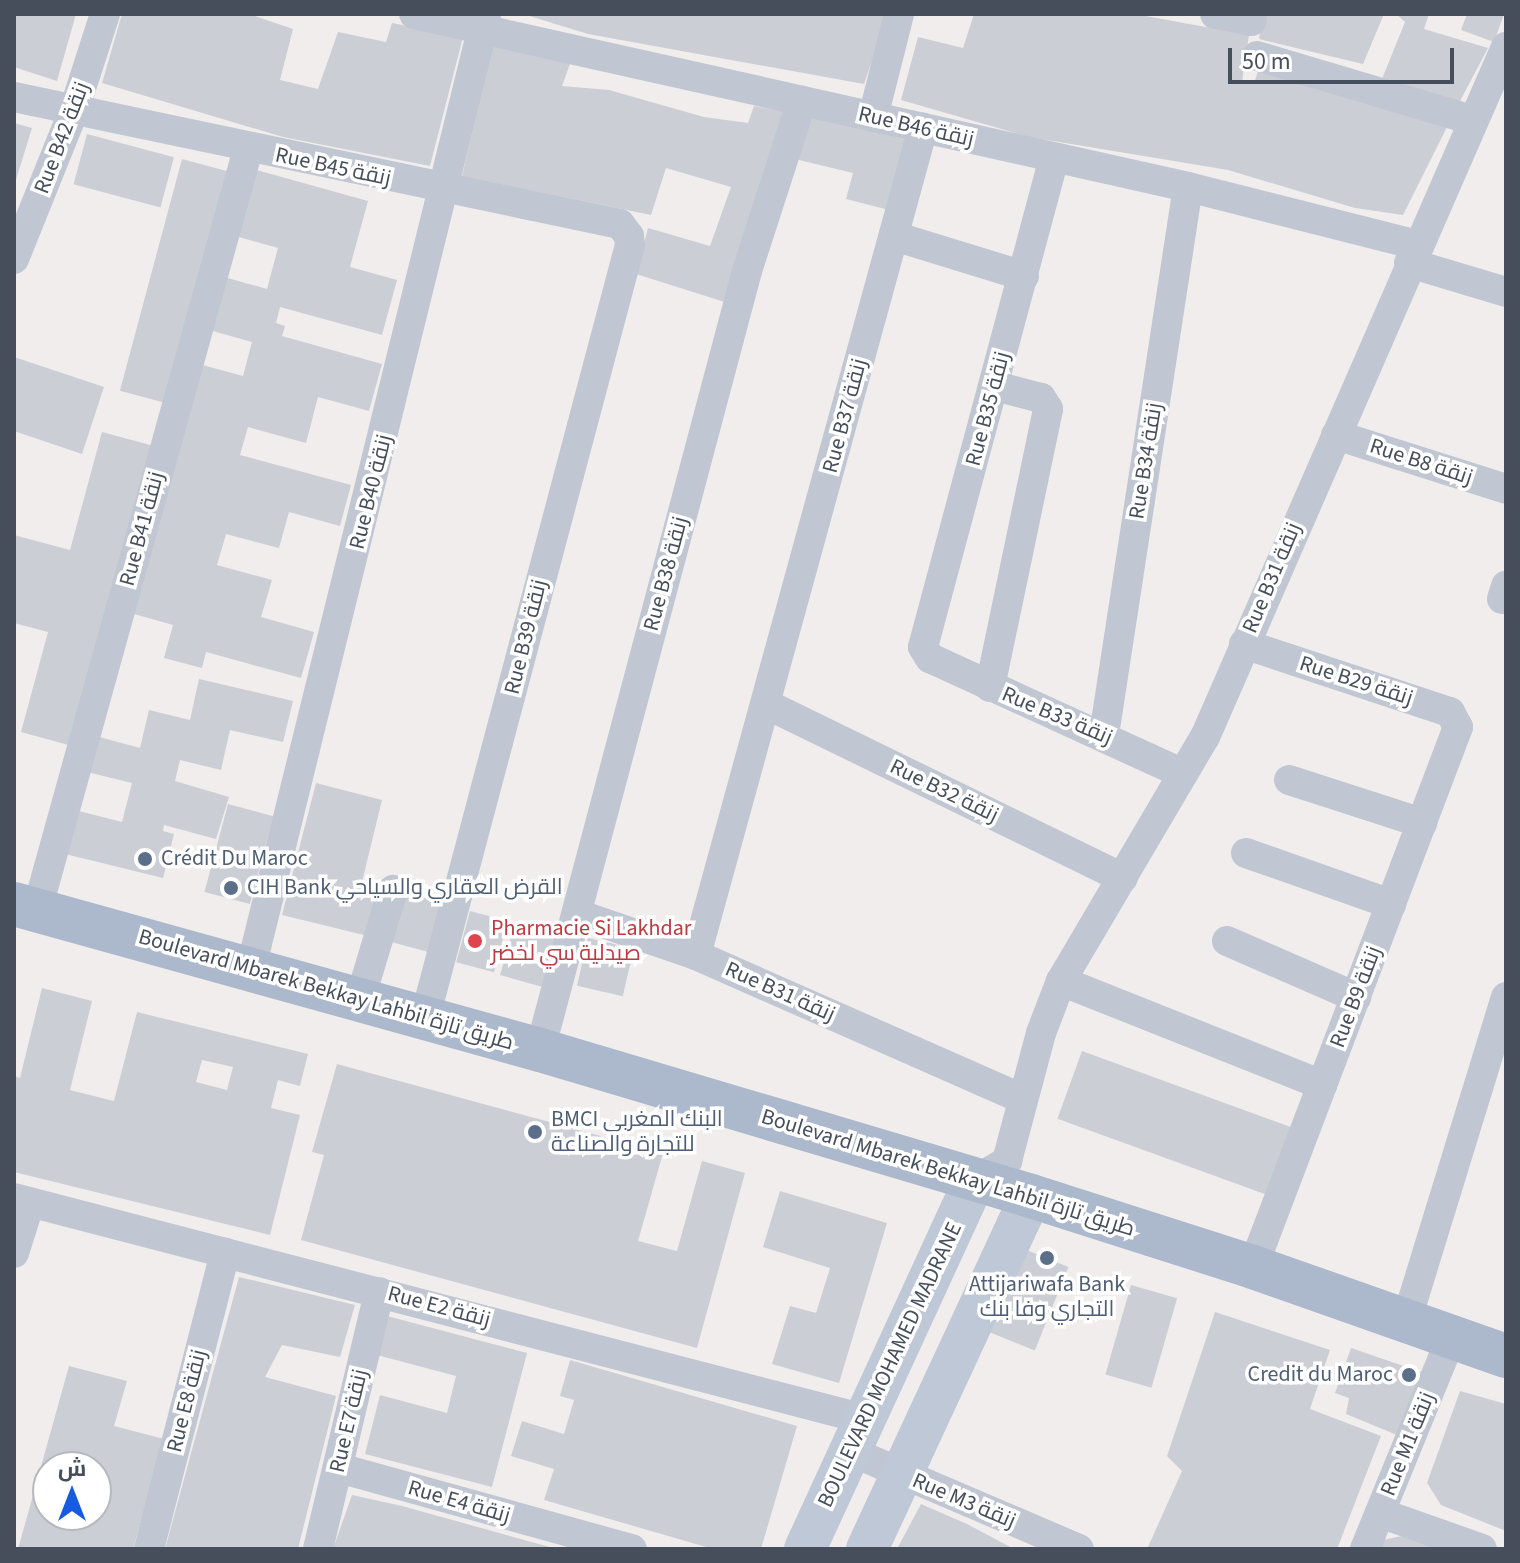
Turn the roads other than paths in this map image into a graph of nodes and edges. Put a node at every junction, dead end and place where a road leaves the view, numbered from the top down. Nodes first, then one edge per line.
1 (105, 14) edge
2 (414, 14) edge
3 (899, 14) edge
4 (1215, 14) edge
5 (1251, 18) edge
6 (485, 21) edge
7 (1506, 47) edge
8 (1257, 56) dead end
9 (14, 97) edge
10 (802, 101) junction
11 (74, 110) junction
12 (873, 117) junction
13 (1472, 120) junction
14 (923, 128) junction
15 (248, 149) junction
16 (1054, 158) junction
17 (1188, 187) junction
18 (444, 191) junction
19 (894, 236) junction
20 (1413, 254) junction
21 (627, 256) joint
22 (14, 259) edge
23 (1024, 276) junction
24 (1506, 292) edge
25 (995, 386) junction
26 (1336, 435) junction
27 (1506, 489) edge
28 (1244, 644) junction
29 (930, 658) joint
30 (990, 687) junction
31 (766, 704) junction
32 (1458, 727) joint
33 (1104, 735) junction
34 (1183, 774) junction
35 (1289, 780) dead end
36 (1422, 823) junction
37 (1246, 853) dead end
38 (1123, 878) junction
39 (393, 890) dead end
40 (1391, 904) junction
41 (26, 907) edge
42 (577, 914) junction
43 (1227, 941) dead end
44 (696, 955) junction
45 (251, 968) junction
46 (1061, 981) junction
47 (1356, 997) junction
48 (1506, 997) edge
49 (360, 999) junction
50 (425, 1017) junction
51 (540, 1050) junction
52 (1322, 1085) junction
53 (1023, 1099) junction
54 (1004, 1179) junction
55 (22, 1200) edge
56 (14, 1253) edge
57 (225, 1253) junction
58 (1253, 1267) junction
59 (379, 1292) junction
60 (1406, 1322) junction
61 (1451, 1338) junction
62 (1506, 1356) edge
63 (857, 1435) junction
64 (339, 1468) junction
65 (901, 1475) junction
66 (1380, 1513) junction
67 (577, 1542) edge
68 (149, 1549) edge
69 (318, 1549) edge
70 (632, 1549) edge
71 (805, 1549) edge
72 (867, 1549) edge
73 (1079, 1549) edge
74 (1365, 1549) edge
75 (1482, 1549) edge

1 - 11 street, Rue B42 زنقة
2 - 6 street, Rue B46 زنقة
3 - 12 street
4 - 5 street
6 - 10 street, Rue B46 زنقة
6 - 18 street, Rue B40 زنقة
7 - 13 street, Rue B31 زنقة
8 - 13 street
9 - 11 street, Rue B45 زنقة
10 - 12 street, Rue B46 زنقة
10 - 42 street, Rue B38 زنقة
11 - 15 street, Rue B45 زنقة
11 - 22 street, Rue B42 زنقة
12 - 14 street, Rue B46 زنقة
13 - 20 street, Rue B31 زنقة
14 - 16 street, Rue B46 زنقة
14 - 19 street, Rue B37 زنقة
15 - 18 street, Rue B45 زنقة
15 - 41 street, Rue B41 زنقة
16 - 17 street, Rue B46 زنقة
16 - 23 street, Rue B35 زنقة
17 - 20 street, Rue B46 زنقة
17 - 33 street, Rue B34 زنقة
18 - 21 street, Rue B45 زنقة
18 - 45 street, Rue B40 زنقة
19 - 23 street
19 - 31 street, Rue B37 زنقة
20 - 24 street
20 - 26 street, Rue B31 زنقة
21 - 50 street, Rue B39 زنقة
23 - 25 street, Rue B35 زنقة
25 - 29 street, Rue B35 زنقة
25 - 30 street
26 - 27 street, Rue B8 زنقة
26 - 28 street, Rue B31 زنقة
28 - 32 street, Rue B29 زنقة
28 - 34 street, Rue B31 زنقة
29 - 30 street, Rue B33 زنقة
30 - 33 street, Rue B33 زنقة
31 - 38 street, Rue B32 زنقة
31 - 44 street, Rue B37 زنقة
32 - 36 street, Rue B9 زنقة
33 - 34 street, Rue B33 زنقة
34 - 38 street, Rue B31 زنقة
35 - 36 street
36 - 40 street, Rue B9 زنقة
37 - 40 street
38 - 46 street, Rue B31 زنقة
39 - 49 street
40 - 47 street, Rue B9 زنقة
41 - 45 main road, Boulevard Mbarek Bekkay Lahbil طريق تازة
42 - 44 street, Rue B31 زنقة
42 - 51 street, Rue B38 زنقة
43 - 47 street
44 - 53 street, Rue B31 زنقة
45 - 49 main road, Boulevard Mbarek Bekkay Lahbil طريق تازة
46 - 52 street
46 - 53 street, Rue B31 زنقة
47 - 52 street, Rue B9 زنقة
48 - 60 street
49 - 50 main road, Boulevard Mbarek Bekkay Lahbil طريق تازة
50 - 51 main road, Boulevard Mbarek Bekkay Lahbil طريق تازة
51 - 54 main road, Boulevard Mbarek Bekkay Lahbil طريق تازة
52 - 58 street, Rue B9 زنقة
53 - 54 street, Rue B31 زنقة
54 - 58 main road, Boulevard Mbarek Bekkay Lahbil طريق تازة
54 - 63 street, BOULEVARD MOHAMED MADRANE
54 - 65 street
55 - 56 street
55 - 57 street, Rue E2 زنقة
57 - 59 street, Rue E2 زنقة
57 - 68 street, Rue E8 زنقة
58 - 60 main road, Boulevard Mbarek Bekkay Lahbil طريق تازة
59 - 63 street, Rue E2 زنقة
59 - 64 street, Rue E7 زنقة
60 - 61 main road, Boulevard Mbarek Bekkay Lahbil طريق تازة
61 - 62 main road, Boulevard Mbarek Bekkay Lahbil طريق تازة
61 - 66 street, Rue M1 زنقة
63 - 65 street, Rue M3 زنقة
63 - 71 street, BOULEVARD MOHAMED MADRANE
64 - 67 street, Rue E4 زنقة
64 - 69 street, Rue E7 زنقة
65 - 72 street
65 - 73 street, Rue M3 زنقة
66 - 74 street, Rue M1 زنقة
66 - 75 street
67 - 70 street, Rue E4 زنقة

